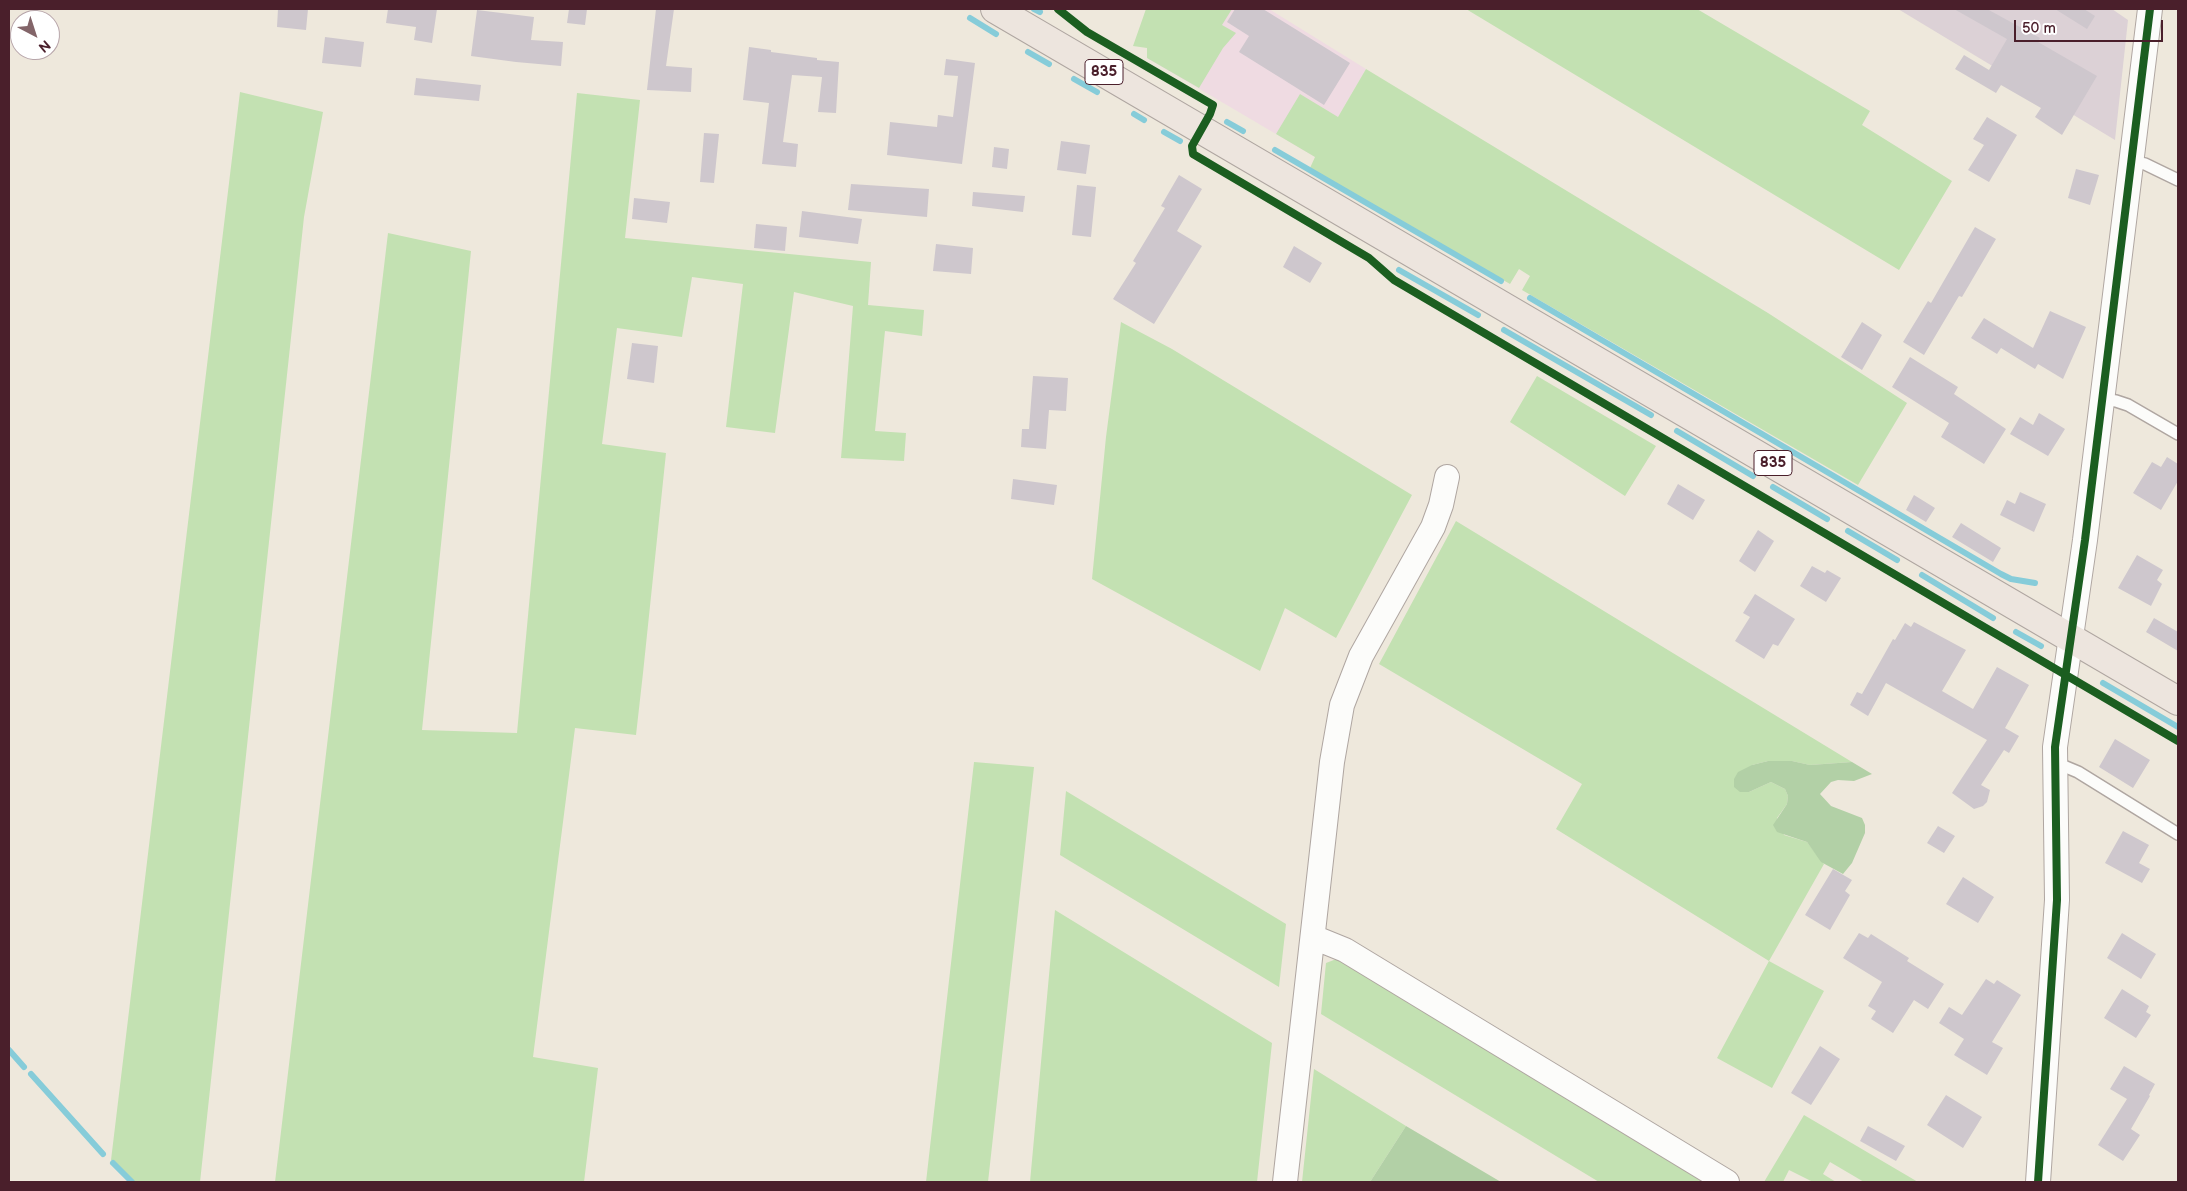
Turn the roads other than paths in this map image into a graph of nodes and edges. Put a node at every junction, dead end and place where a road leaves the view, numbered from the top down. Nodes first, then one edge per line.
1 (995, 9) edge
2 (2150, 9) edge
3 (2130, 161) junction
4 (2178, 180) edge
5 (2102, 399) junction
6 (2178, 434) edge
7 (1447, 477) dead end
8 (2071, 638) junction
9 (2178, 701) edge
10 (2054, 762) junction
11 (2178, 834) edge
12 (1313, 937) junction
13 (1285, 1182) edge
14 (1727, 1182) edge
15 (2038, 1182) edge

1 - 8 main road, 835
2 - 3 street
3 - 4 lane
3 - 5 street
5 - 6 lane
5 - 8 street
7 - 12 street
8 - 9 main road, 835
8 - 10 street
10 - 11 lane
10 - 15 street
12 - 13 street
12 - 14 street

